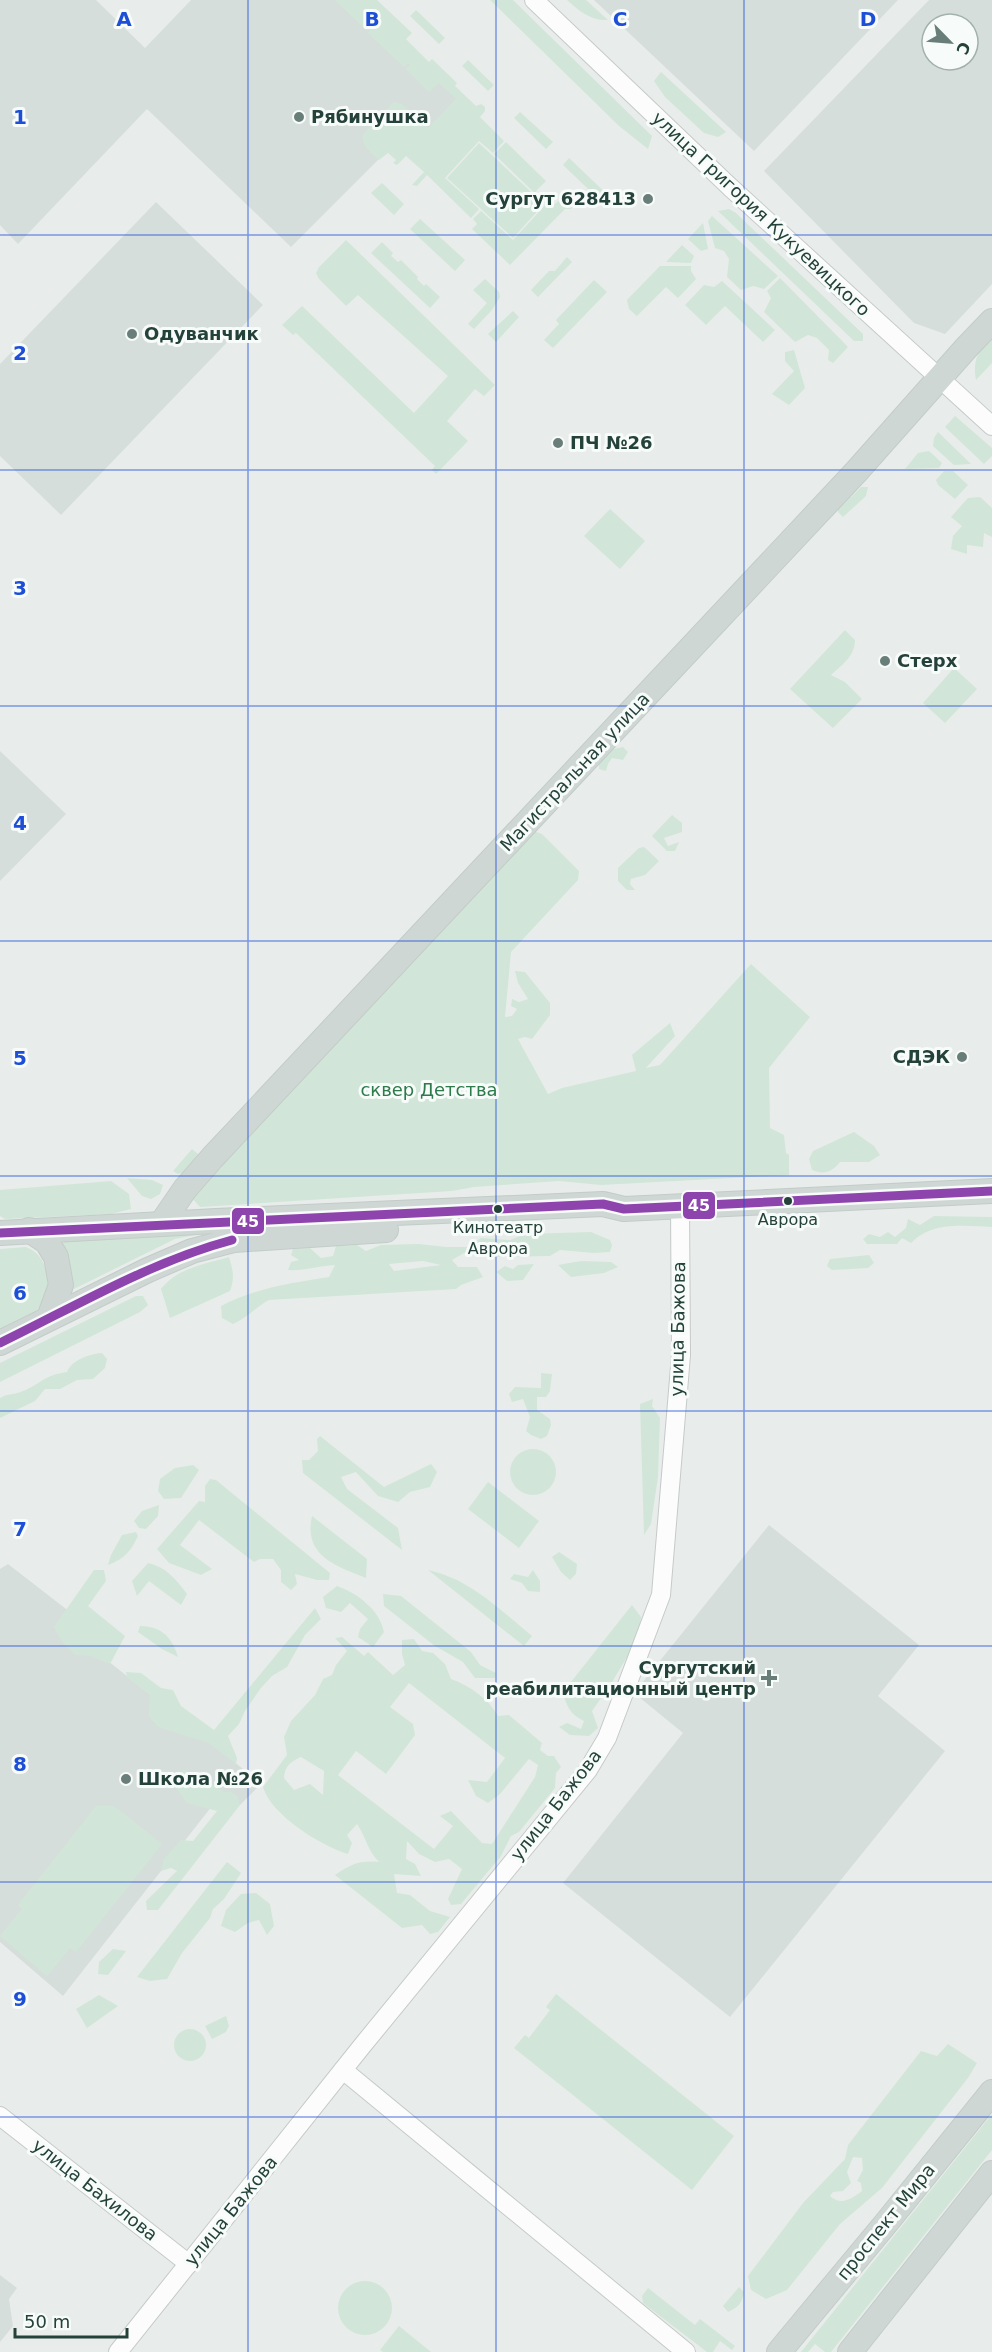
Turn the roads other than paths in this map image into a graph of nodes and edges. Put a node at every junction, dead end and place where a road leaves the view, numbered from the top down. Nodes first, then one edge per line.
1 (534, 0) edge
2 (992, 321) edge
3 (939, 379) junction
4 (992, 426) edge
5 (992, 1191) edge
6 (680, 1205) junction
7 (624, 1209) junction
8 (161, 1224) junction
9 (29, 1230) junction
10 (0, 1233) edge
11 (49, 1318) junction
12 (0, 1343) edge
13 (343, 2070) junction
14 (992, 2092) edge
15 (0, 2116) edge
16 (992, 2173) edge
17 (189, 2264) junction
18 (118, 2352) edge
19 (686, 2352) edge
20 (778, 2352) edge
21 (850, 2352) edge

1 - 3 street, улица Григория Кукуевицкого
2 - 3 main road, Магистральная улица
3 - 4 street, улица Григория Кукуевицкого
3 - 8 main road, Магистральная улица
5 - 6 main road
6 - 7 main road
6 - 13 street, улица Бажова
7 - 8 main road
7 - 11 main road
8 - 9 main road
9 - 10 main road
9 - 11 main road
11 - 12 main road
13 - 17 street, улица Бажова
13 - 19 street
14 - 20 main road, проспект Мира
15 - 17 street, улица Бахилова
16 - 21 main road
17 - 18 street, улица Бажова

